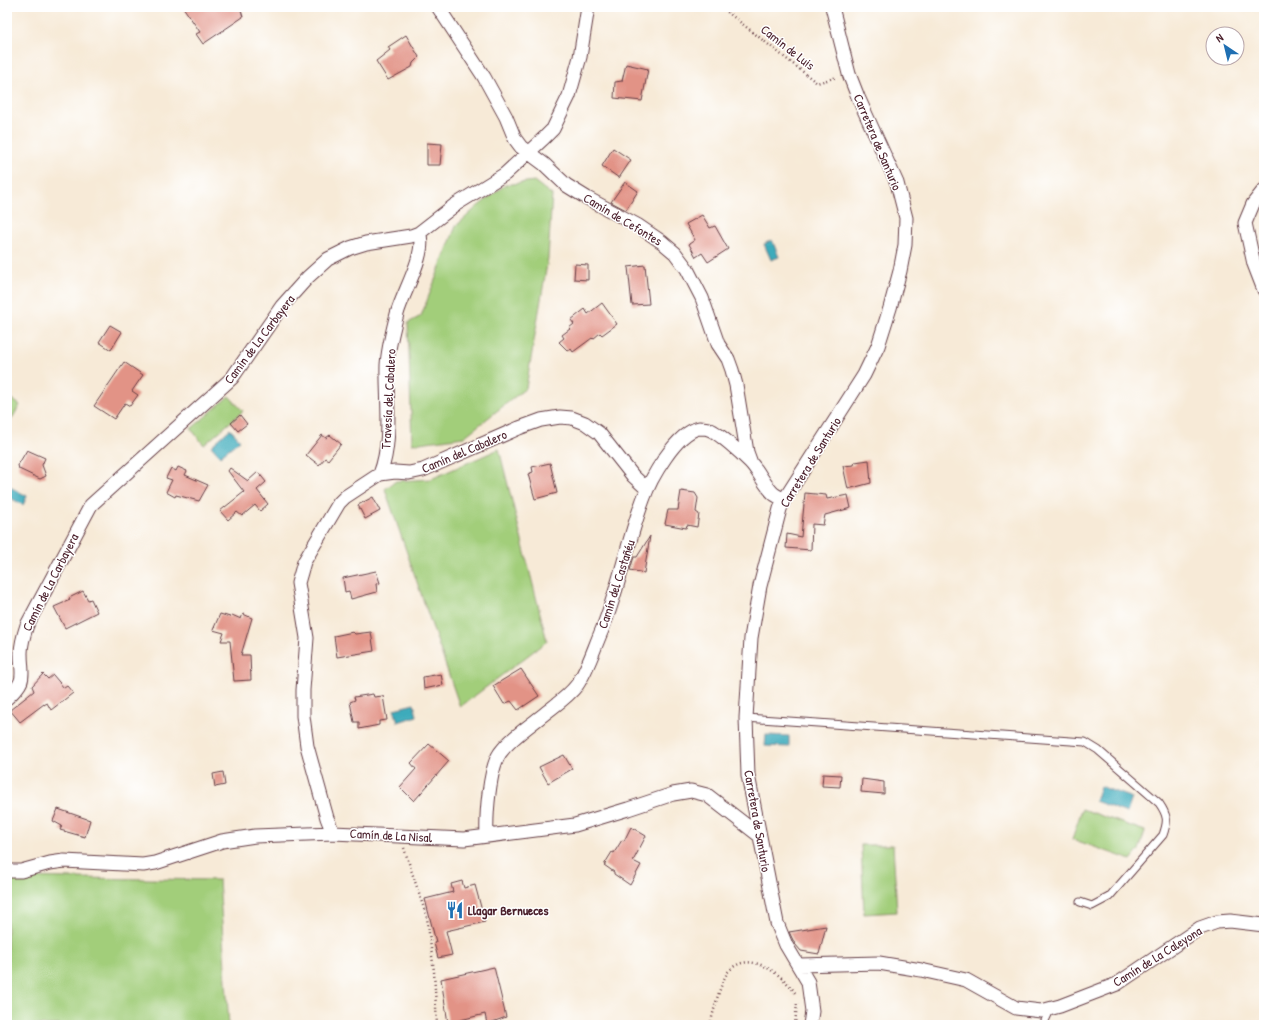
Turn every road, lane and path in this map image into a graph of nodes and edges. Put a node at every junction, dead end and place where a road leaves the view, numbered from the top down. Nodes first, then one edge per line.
1 (438, 7) edge
2 (588, 7) edge
3 (721, 7) edge
4 (832, 7) edge
5 (849, 74) junction
6 (528, 153) junction
7 (1264, 190) edge
8 (419, 233) junction
9 (1264, 290) edge
10 (751, 463) junction
11 (380, 474) junction
12 (647, 489) junction
13 (784, 500) junction
14 (7, 698) edge
15 (746, 718) junction
16 (333, 833) junction
17 (401, 836) junction
18 (488, 836) junction
19 (760, 836) junction
20 (7, 871) edge
21 (1080, 902) dead end
22 (1264, 925) edge
23 (799, 965) junction
24 (1052, 1008) junction
25 (437, 1025) edge
26 (635, 1025) edge
27 (649, 1025) edge
28 (710, 1025) edge
29 (795, 1025) edge
30 (810, 1025) edge
31 (1044, 1025) edge

1 - 6 street, Camín de Cefontes
2 - 6 street, Camín de La Carbayera
3 - 5 path, Camín de Luis
4 - 5 street, Carretera de Santurio
5 - 13 street, Carretera de Santurio
6 - 8 street, Camín de La Carbayera
6 - 10 street, Camín de Cefontes
7 - 9 street
8 - 11 street, Travesía del Cabalero
8 - 14 street, Camín de La Carbayera
10 - 12 street, Camín del Castañéu
10 - 13 street, Camín del Castañéu
11 - 12 street, Camín del Cabalero
11 - 16 street, Camín del Cabalero
12 - 18 street, Camín del Castañéu
13 - 15 street, Carretera de Santurio
15 - 19 street, Carretera de Santurio
15 - 21 lane
16 - 17 street, Camín de La Nisal
16 - 20 street, Camín de La Nisal
17 - 18 street, Camín de La Nisal
17 - 25 path
18 - 19 street, Camín de La Nisal
19 - 23 street, Carretera de Santurio
22 - 24 street, Camín de La Caleyona
23 - 24 street, Camín de La Caleyona
23 - 30 street, Carretera de Santurio
24 - 31 lane
26 - 27 path
28 - 29 path

